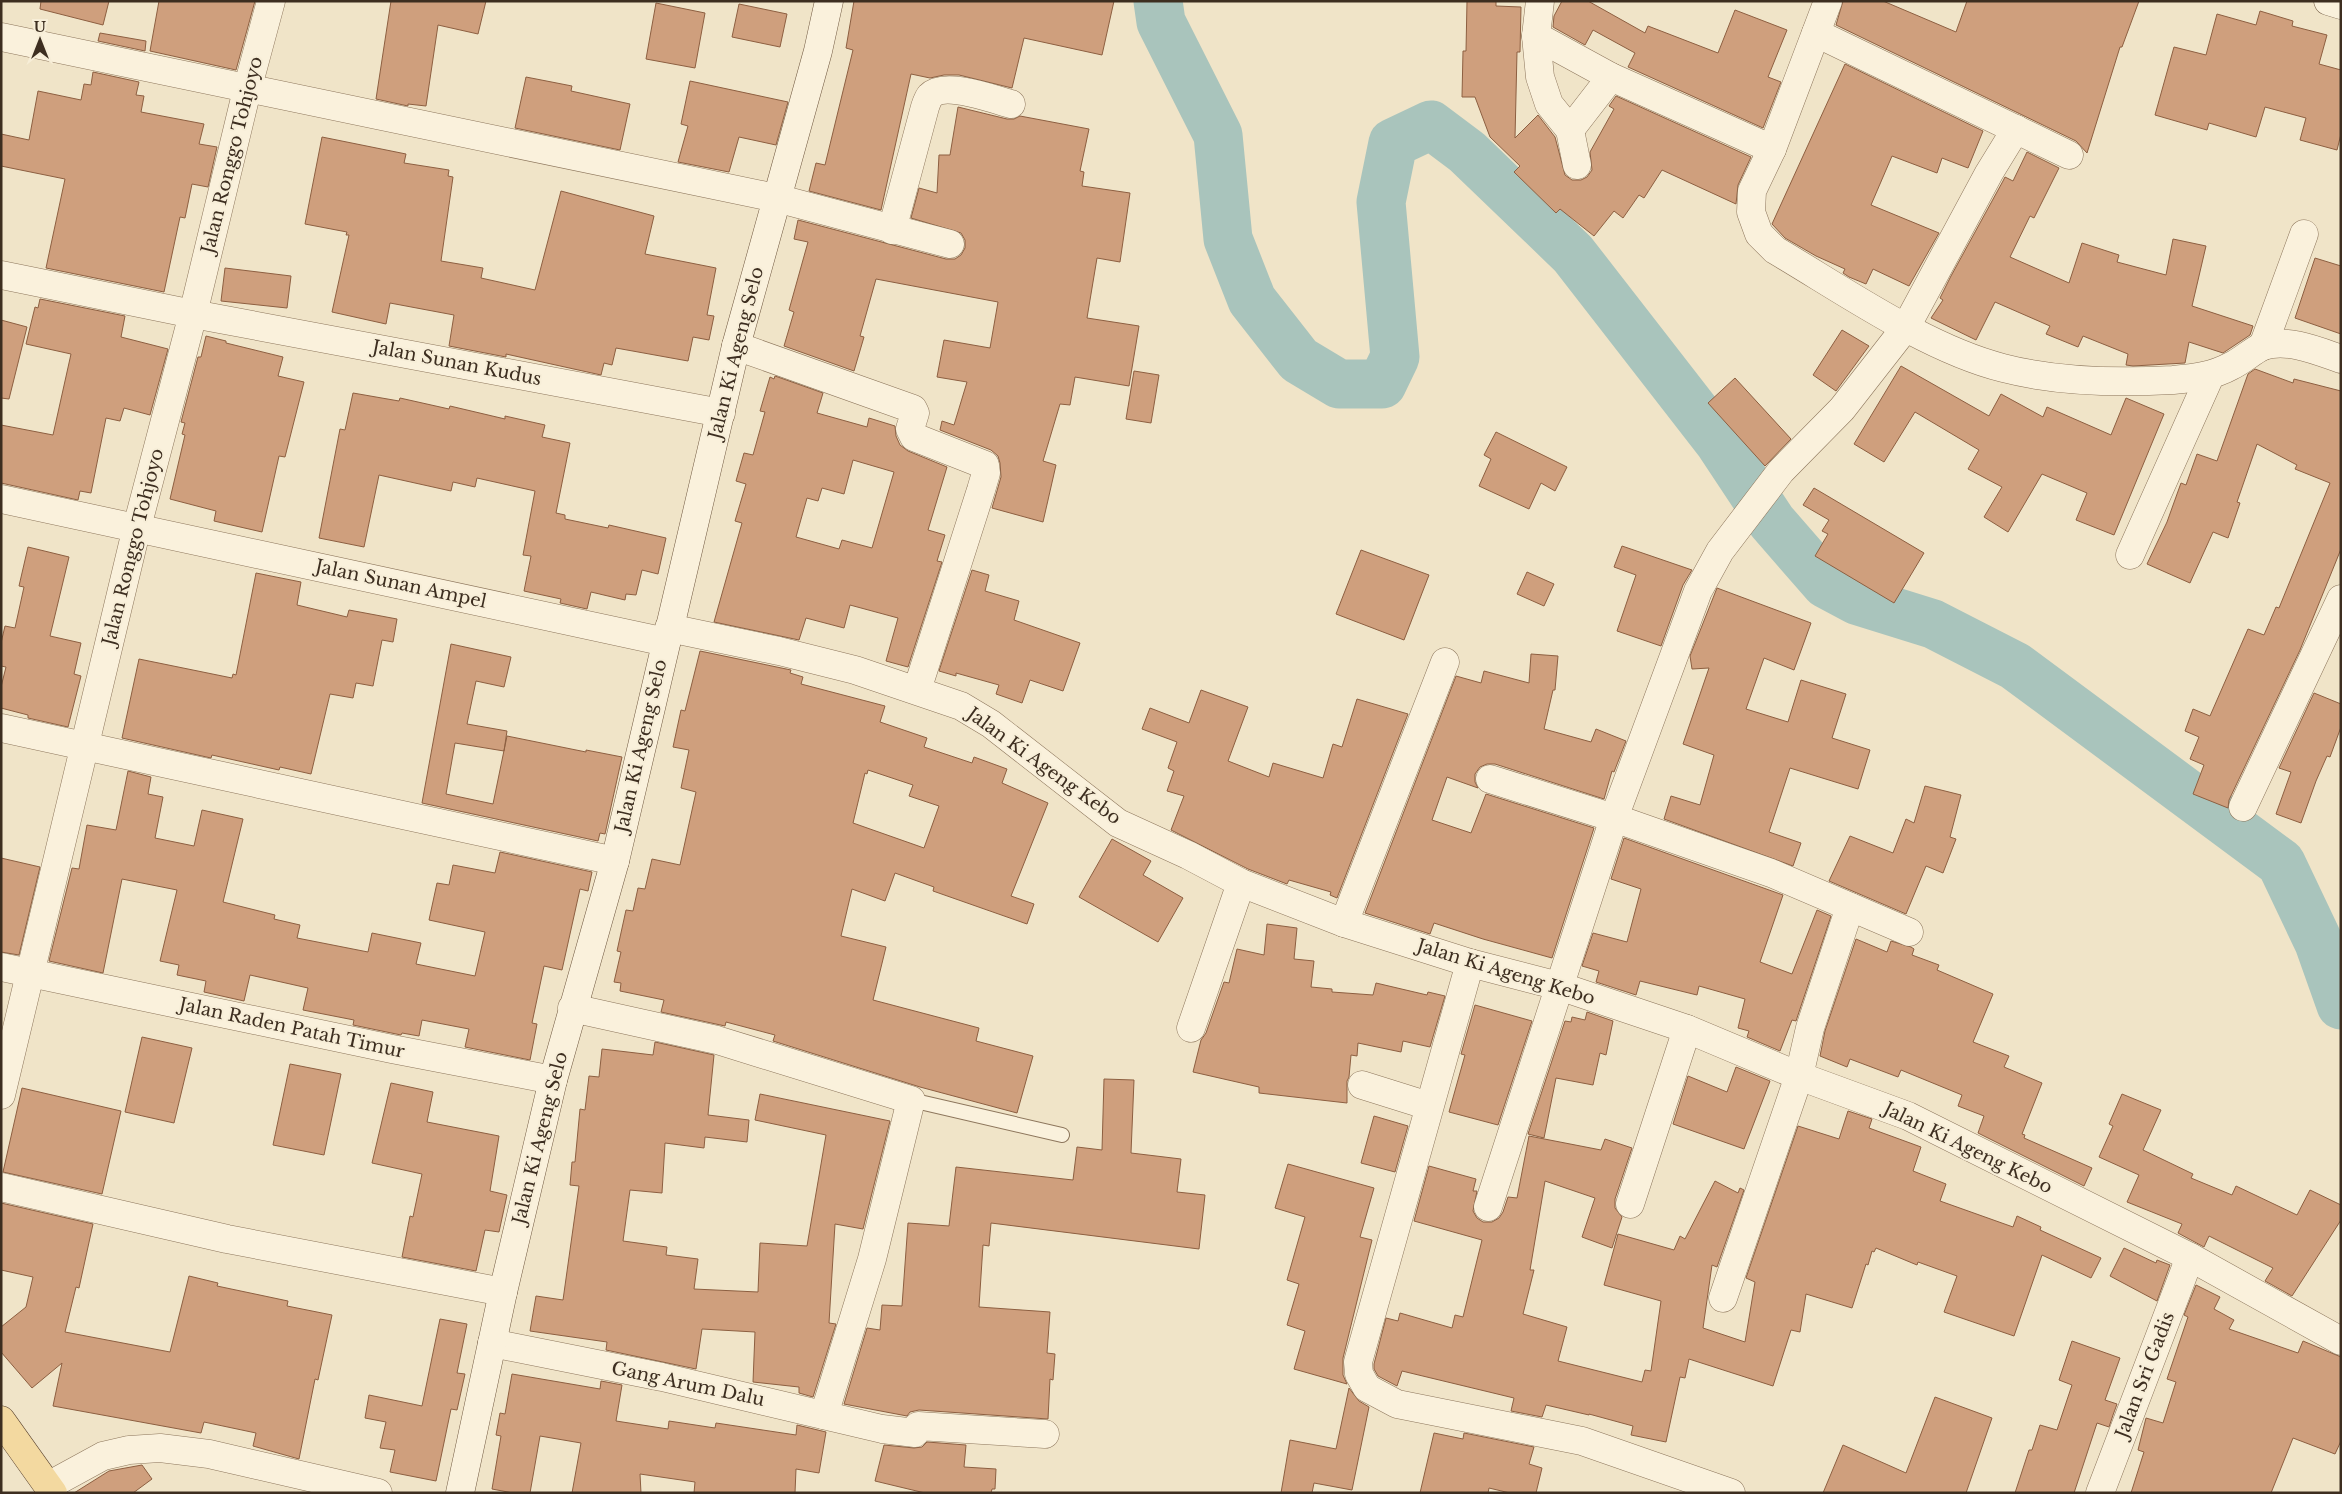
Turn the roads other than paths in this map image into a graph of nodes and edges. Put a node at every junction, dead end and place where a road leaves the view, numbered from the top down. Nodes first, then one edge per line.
1 (271, 1) edge
2 (828, 1) edge
3 (1540, 1) edge
4 (1828, 1) edge
5 (2328, 1) edge
6 (2341, 5) edge
7 (1816, 33) junction
8 (1536, 36) junction
9 (1, 37) edge
10 (1611, 77) junction
11 (247, 90) junction
12 (1011, 104) dead end
13 (2016, 129) junction
14 (1570, 130) junction
15 (1772, 149) junction
16 (2069, 155) dead end
17 (1577, 165) dead end
18 (776, 198) junction
19 (892, 230) junction
20 (2304, 234) dead end
21 (950, 244) dead end
22 (1, 275) edge
23 (193, 314) junction
24 (1906, 327) junction
25 (736, 346) junction
26 (2264, 346) junction
27 (2341, 359) edge
28 (2210, 376) junction
29 (720, 412) junction
30 (1, 499) edge
31 (137, 527) junction
32 (2130, 555) dead end
33 (2341, 599) edge
34 (667, 635) junction
35 (1445, 662) dead end
36 (917, 690) junction
37 (1, 728) edge
38 (85, 747) junction
39 (1490, 779) dead end
40 (2243, 807) dead end
41 (1614, 818) junction
42 (615, 861) junction
43 (1241, 884) junction
44 (1850, 907) junction
45 (1344, 923) junction
46 (1909, 932) dead end
47 (1470, 963) junction
48 (1, 967) edge
49 (32, 975) junction
50 (1559, 986) junction
51 (572, 1008) junction
52 (1191, 1028) dead end
53 (1687, 1029) junction
54 (1800, 1076) junction
55 (553, 1080) junction
56 (1362, 1085) dead end
57 (1, 1095) edge
58 (911, 1100) junction
59 (1430, 1106) junction
60 (1062, 1135) dead end
61 (1, 1187) edge
62 (1630, 1204) dead end
63 (1488, 1207) dead end
64 (2190, 1257) junction
65 (503, 1292) junction
66 (1723, 1298) dead end
67 (2341, 1341) edge
68 (492, 1343) junction
69 (824, 1415) junction
70 (1, 1420) edge
71 (1045, 1434) dead end
72 (51, 1490) edge
73 (378, 1493) edge
74 (460, 1493) edge
75 (1731, 1493) edge
76 (2100, 1493) edge

1 - 11 street, Jalan Ronggo Tohjoyo
2 - 18 street, Jalan Ki Ageng Selo
3 - 8 street
4 - 7 street
5 - 6 street
7 - 13 street
7 - 15 street
8 - 10 street
8 - 14 street
9 - 11 street
10 - 14 street
10 - 15 street
11 - 18 street
11 - 23 street, Jalan Ronggo Tohjoyo
12 - 19 street
13 - 16 street
13 - 24 street
14 - 17 street
15 - 24 street
18 - 19 street
18 - 25 street, Jalan Ki Ageng Selo
19 - 21 street
20 - 26 street
22 - 23 street, Jalan Sunan Kudus
23 - 29 street, Jalan Sunan Kudus
23 - 31 street, Jalan Ronggo Tohjoyo
24 - 28 street
24 - 41 street
25 - 29 street, Jalan Ki Ageng Selo
25 - 36 street
26 - 27 street
26 - 28 street
28 - 32 street
29 - 34 street, Jalan Ki Ageng Selo
30 - 31 street, Jalan Sunan Ampel
31 - 34 street, Jalan Sunan Ampel
31 - 38 street, Jalan Ronggo Tohjoyo
33 - 40 street
34 - 36 street, Jalan Ki Ageng Kebo
34 - 42 street, Jalan Ki Ageng Selo
35 - 45 street
36 - 43 street, Jalan Ki Ageng Kebo
37 - 38 street
38 - 42 street
38 - 49 street, Jalan Ronggo Tohjoyo
39 - 41 street
41 - 44 street
41 - 50 street
42 - 51 street, Jalan Ki Ageng Selo
43 - 45 street, Jalan Ki Ageng Kebo
43 - 52 street
44 - 46 street
44 - 54 street
45 - 47 street, Jalan Ki Ageng Kebo
47 - 50 street, Jalan Ki Ageng Kebo
47 - 59 street
48 - 49 street, Jalan Raden Patah Timur
49 - 55 street, Jalan Raden Patah Timur
49 - 57 street, Jalan Ronggo Tohjoyo
50 - 53 street, Jalan Ki Ageng Kebo
50 - 63 street
51 - 55 street, Jalan Ki Ageng Selo
51 - 58 street
53 - 54 street, Jalan Ki Ageng Kebo
53 - 62 street
54 - 64 street, Jalan Ki Ageng Kebo
54 - 66 street
55 - 65 street, Jalan Ki Ageng Selo
56 - 59 street
58 - 60 lane
58 - 69 street
59 - 75 street
61 - 65 street
64 - 67 street, Jalan Ki Ageng Kebo
64 - 76 street, Jalan Sri Gadis
65 - 68 street, Jalan Ki Ageng Selo
68 - 69 street, Gang Arum Dalu
68 - 74 street, Jalan Ki Ageng Selo
69 - 71 street, Gang Arum Dalu
70 - 72 main road
72 - 73 street

